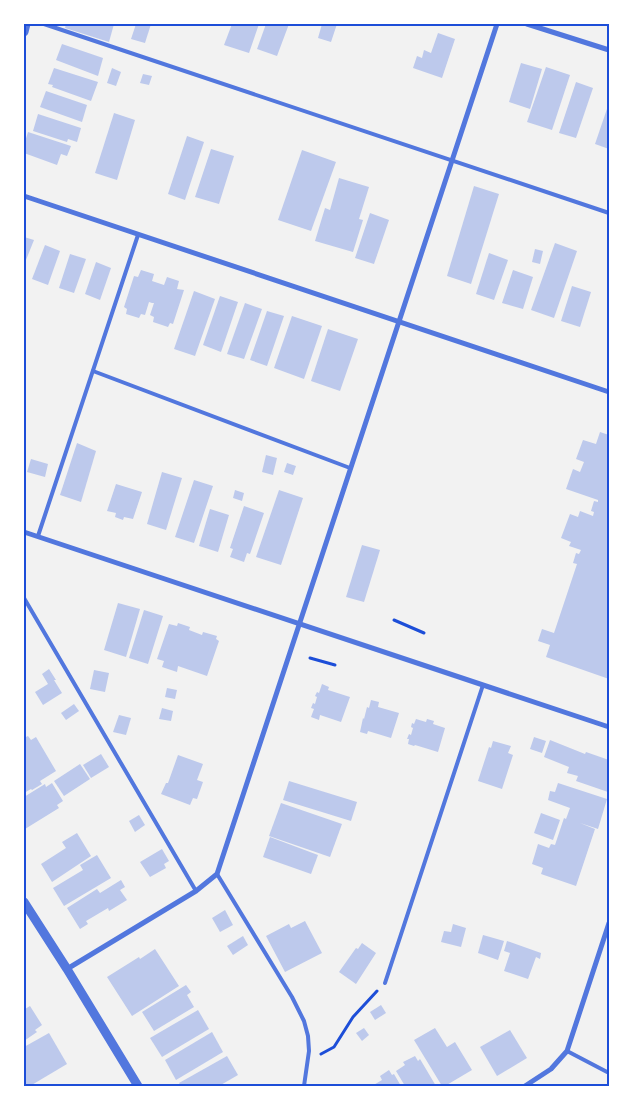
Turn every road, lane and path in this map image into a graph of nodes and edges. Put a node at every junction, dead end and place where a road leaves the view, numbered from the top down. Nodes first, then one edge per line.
1 (26, 24) edge
2 (44, 24) edge
3 (497, 24) edge
4 (527, 24) edge
5 (24, 32) edge
6 (609, 50) edge
7 (452, 160) junction
8 (24, 196) edge
9 (609, 213) edge
10 (138, 235) junction
11 (399, 322) junction
12 (93, 371) junction
13 (609, 392) edge
14 (350, 468) junction
15 (24, 532) edge
16 (38, 536) junction
17 (24, 598) edge
18 (394, 620) dead end
19 (299, 624) junction
20 (424, 633) dead end
21 (310, 658) dead end
22 (335, 665) dead end
23 (483, 685) junction
24 (609, 727) edge
25 (217, 874) junction
26 (196, 891) junction
27 (24, 902) edge
28 (609, 922) edge
29 (67, 970) junction
30 (385, 984) joint
31 (567, 1051) junction
32 (307, 1062) junction
33 (609, 1073) edge
34 (138, 1086) edge
35 (304, 1086) edge
36 (525, 1086) edge

1 - 5 street
2 - 7 lane
3 - 7 street
4 - 6 street
7 - 9 lane
7 - 11 street
8 - 10 street
10 - 11 street
10 - 12 lane
11 - 13 street
11 - 14 street
12 - 14 lane
12 - 16 lane
14 - 19 street
15 - 16 street
16 - 19 street
17 - 26 lane
18 - 20 path
19 - 23 street
19 - 25 street
21 - 22 path
23 - 24 street
23 - 30 lane
25 - 26 street
25 - 32 lane
26 - 29 street
27 - 29 street
28 - 31 street
29 - 34 street
30 - 32 path
31 - 33 lane
31 - 36 street
32 - 35 lane

